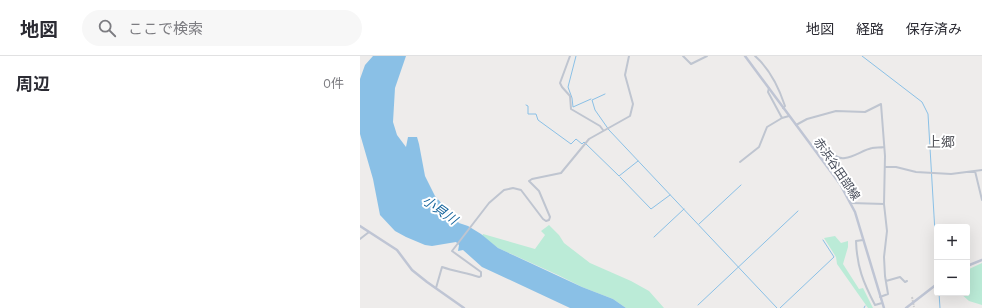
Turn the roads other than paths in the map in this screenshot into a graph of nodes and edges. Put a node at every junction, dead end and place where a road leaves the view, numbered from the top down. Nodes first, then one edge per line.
1 (570, 56) edge
2 (629, 56) edge
3 (683, 56) edge
4 (707, 56) edge
5 (745, 56) edge
6 (755, 56) edge
7 (768, 88) junction
8 (784, 108) junction
9 (789, 116) junction
10 (782, 118) junction
11 (796, 125) junction
12 (603, 130) junction
13 (884, 147) junction
14 (818, 156) junction
15 (740, 162) dead end
16 (885, 167) junction
17 (982, 170) edge
18 (975, 171) junction
19 (982, 200) edge
20 (851, 203) junction
21 (884, 204) junction
22 (360, 226) edge
23 (369, 232) junction
24 (360, 239) edge
25 (863, 240) junction
26 (982, 260) edge
27 (970, 265) edge
28 (886, 281) junction
29 (907, 281) dead end
30 (934, 286) edge
31 (436, 288) junction
32 (880, 297) junction
33 (882, 303) junction
34 (464, 308) edge
35 (884, 308) edge
36 (906, 308) edge

1 - 12 street
2 - 12 street
3 - 4 street
5 - 7 main road, 赤浜谷田部線
6 - 8 street
7 - 8 main road, 赤浜谷田部線
7 - 10 street
8 - 9 main road, 赤浜谷田部線
9 - 10 street
9 - 11 main road, 赤浜谷田部線
10 - 15 street
11 - 13 street
11 - 14 main road, 赤浜谷田部線
12 - 31 street
13 - 14 street
13 - 16 street
14 - 20 main road, 赤浜谷田部線
16 - 18 street
16 - 21 street
17 - 18 street
18 - 19 street
20 - 21 street
20 - 25 main road, 赤浜谷田部線
21 - 28 street
22 - 23 main road
23 - 24 street
23 - 31 main road
25 - 32 main road, 赤浜谷田部線
25 - 33 street
26 - 27 main road
28 - 29 street
28 - 32 street
30 - 36 main road
31 - 34 main road
32 - 33 main road, 赤浜谷田部線
33 - 35 main road, 赤浜谷田部線

